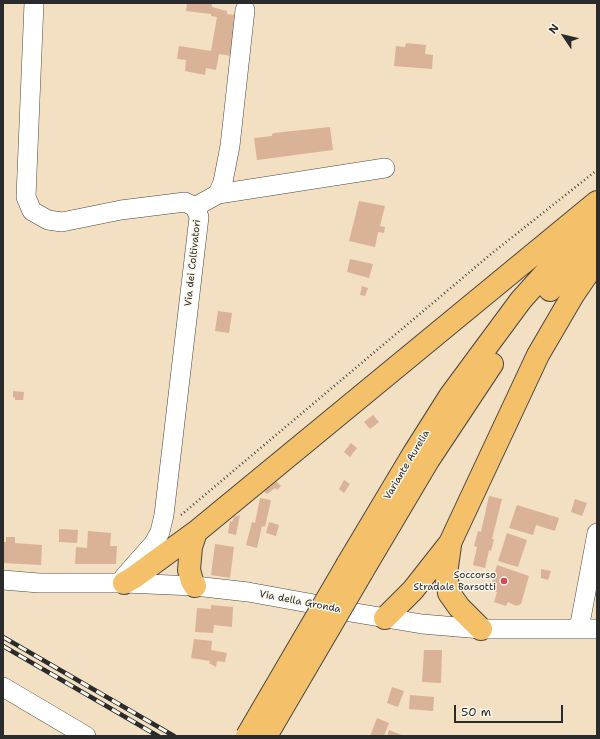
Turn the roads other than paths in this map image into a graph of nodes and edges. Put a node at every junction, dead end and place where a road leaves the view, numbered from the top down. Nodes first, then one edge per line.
1 (34, 3) edge
2 (245, 10) dead end
3 (385, 168) dead end
4 (218, 194) junction
5 (597, 202) edge
6 (194, 207) junction
7 (597, 216) edge
8 (597, 239) edge
9 (597, 260) edge
10 (196, 532) junction
11 (597, 533) edge
12 (450, 543) junction
13 (355, 568) junction
14 (3, 580) edge
15 (120, 583) junction
16 (195, 586) junction
17 (385, 618) junction
18 (481, 628) junction
19 (588, 629) edge
20 (3, 686) edge
21 (86, 736) edge
22 (247, 736) edge
23 (266, 736) edge

1 - 6 street, Via dei Coltivatori
2 - 4 street
3 - 4 street
4 - 6 street
5 - 10 highway
6 - 15 street, Via dei Coltivatori
7 - 13 highway, Variante Aurelia
8 - 13 highway, Variante Aurelia
9 - 12 highway
10 - 15 highway
10 - 16 highway
11 - 19 street
12 - 17 highway
12 - 18 highway
13 - 22 highway, Variante Aurelia, bridge
13 - 23 highway, Variante Aurelia, bridge
14 - 15 street, Via della Gronda
15 - 16 street, Via della Gronda
16 - 17 street, Via della Gronda
17 - 18 street, Via della Gronda
18 - 19 street, Via della Gronda
20 - 21 street

